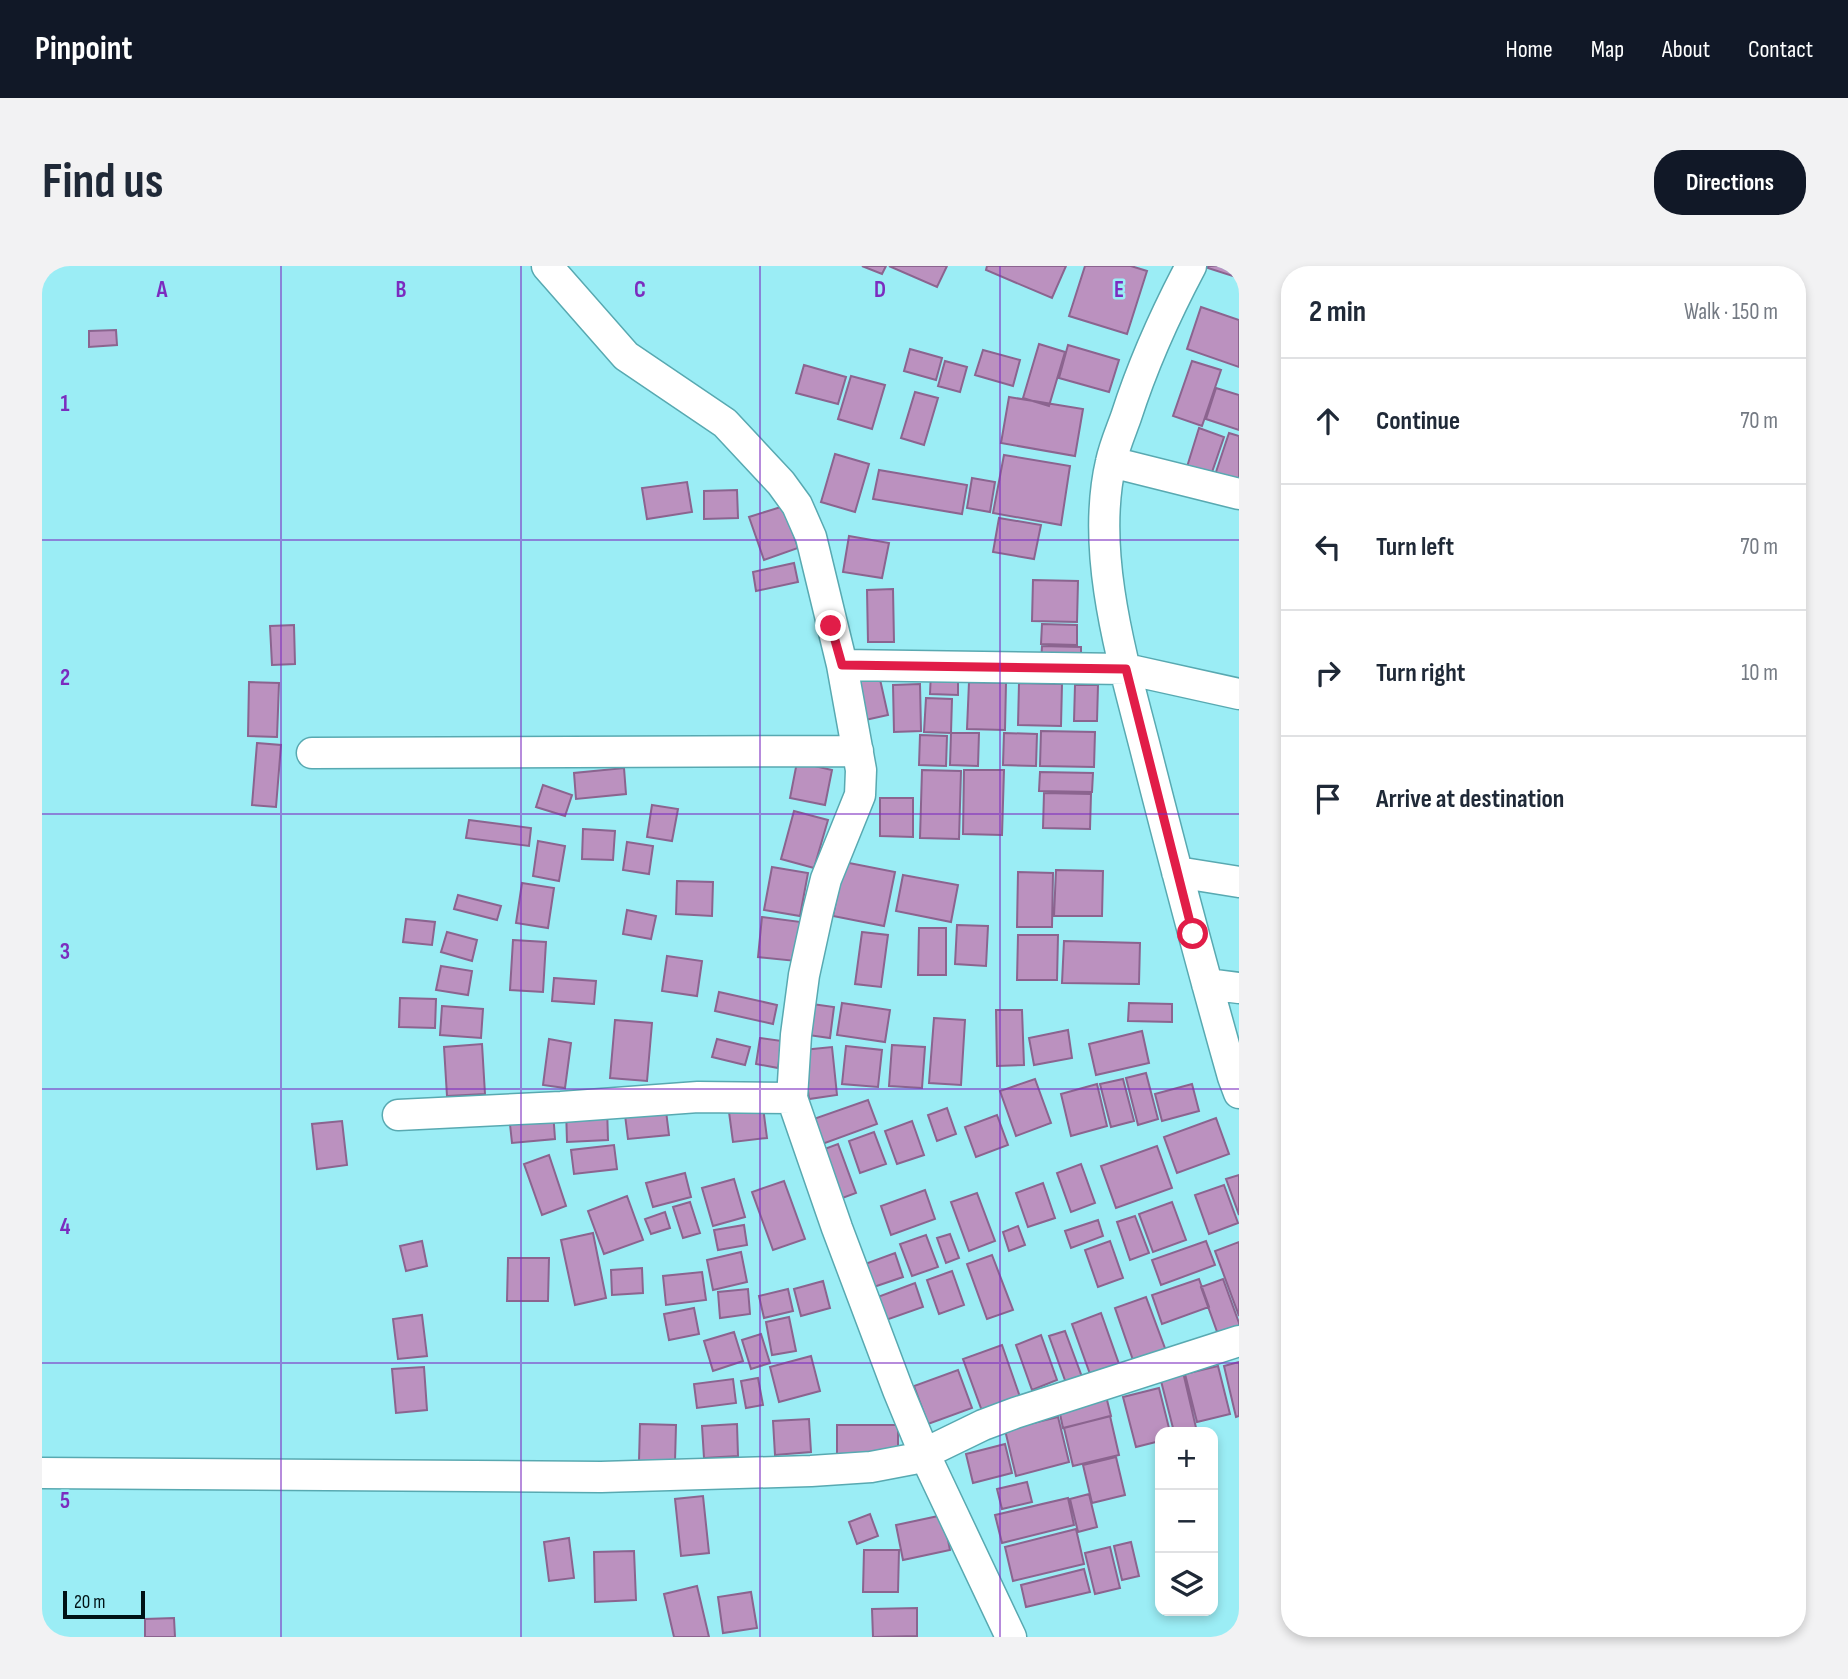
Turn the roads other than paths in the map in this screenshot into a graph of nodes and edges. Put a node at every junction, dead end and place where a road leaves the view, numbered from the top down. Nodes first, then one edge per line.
1 (547, 266) edge
2 (1191, 266) edge
3 (1111, 462) junction
4 (1239, 494) edge
5 (842, 665) junction
6 (1126, 669) junction
7 (1239, 694) edge
8 (858, 751) junction
9 (312, 753) dead end
10 (1177, 872) junction
11 (1239, 882) edge
12 (1206, 984) junction
13 (1239, 988) edge
14 (1239, 1093) edge
15 (792, 1098) junction
16 (398, 1115) dead end
17 (1239, 1341) edge
18 (924, 1453) junction
19 (42, 1473) edge
20 (1011, 1637) edge

1 - 5 street
2 - 3 street
3 - 4 street
3 - 6 street
5 - 6 street
5 - 8 street
6 - 7 street
6 - 10 street
8 - 9 street
8 - 15 street
10 - 11 street
10 - 12 street
12 - 13 street
12 - 14 street
15 - 16 street
15 - 18 street
17 - 18 street
18 - 19 street
18 - 20 street

